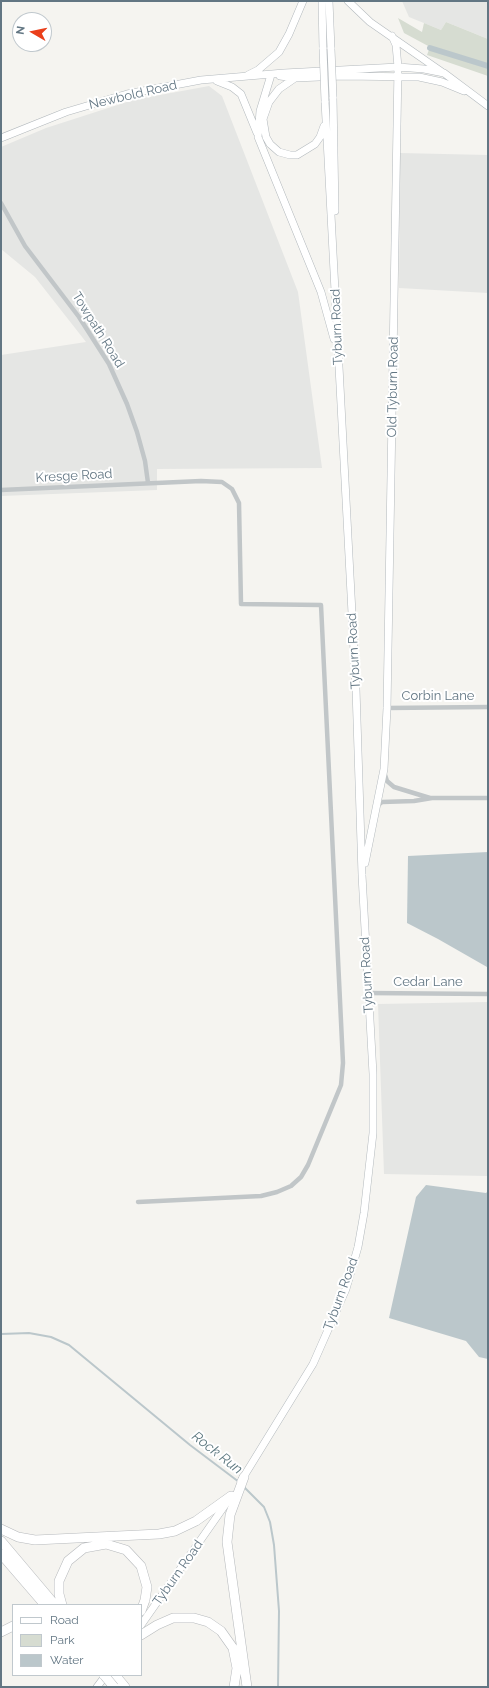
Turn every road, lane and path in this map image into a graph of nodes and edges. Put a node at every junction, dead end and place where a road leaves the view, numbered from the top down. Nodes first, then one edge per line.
1 (303, 1) edge
2 (322, 1) edge
3 (329, 1) edge
4 (348, 1) edge
5 (392, 36) junction
6 (327, 49) junction
7 (398, 67) junction
8 (444, 74) junction
9 (272, 75) junction
10 (398, 76) junction
11 (242, 77) junction
12 (295, 78) junction
13 (209, 80) junction
14 (471, 94) junction
15 (488, 106) edge
16 (325, 116) junction
17 (258, 137) junction
18 (1, 138) edge
19 (1, 203) edge
20 (334, 263) junction
21 (338, 357) junction
22 (148, 483) junction
23 (1, 490) edge
24 (488, 707) edge
25 (388, 708) junction
26 (384, 768) junction
27 (432, 798) junction
28 (488, 798) edge
29 (376, 809) junction
30 (362, 875) junction
31 (368, 993) junction
32 (488, 994) edge
33 (138, 1202) dead end
34 (244, 1477) joint
35 (233, 1498) junction
36 (1, 1529) edge
37 (1, 1541) edge
38 (1, 1554) edge
39 (44, 1604) edge
40 (54, 1604) edge
41 (62, 1604) edge
42 (142, 1608) edge
43 (142, 1624) edge
44 (12, 1626) edge
45 (1, 1632) edge
46 (142, 1634) edge
47 (104, 1676) edge
48 (106, 1676) edge
49 (115, 1676) edge
50 (121, 1686) edge
51 (97, 1687) edge
52 (234, 1687) edge
53 (247, 1687) edge

1 - 11 main road
2 - 6 main road, Tyburn Road
3 - 6 main road, Tyburn Road
4 - 5 main road
5 - 7 main road, Old Tyburn Road
5 - 8 main road
6 - 16 main road, Tyburn Road, bridge
6 - 20 main road, Tyburn Road, bridge
7 - 8 main road, Newbold Road
7 - 9 main road, Newbold Road
7 - 10 main road, Old Tyburn Road
8 - 14 main road
9 - 11 main road, Newbold Road
9 - 12 main road, Newbold Road
9 - 17 main road
10 - 12 main road, Newbold Road
10 - 14 main road, Newbold Road
10 - 25 main road, Old Tyburn Road
11 - 13 main road, Newbold Road
12 - 16 main road
13 - 17 main road
13 - 18 main road, Newbold Road
14 - 15 main road
16 - 20 main road, Tyburn Road
17 - 21 main road
19 - 22 street, Towpath Road
20 - 21 main road, Tyburn Road
21 - 30 main road, Tyburn Road
22 - 23 street, Kresge Road
22 - 33 street, Kresge Road
24 - 25 street, Corbin Lane
25 - 26 main road, Old Tyburn Road
26 - 27 street
26 - 29 main road, Old Tyburn Road
27 - 28 street
27 - 29 street
29 - 30 main road, Old Tyburn Road
30 - 31 main road, Tyburn Road
31 - 32 street, Cedar Lane
31 - 34 main road, Tyburn Road
34 - 35 highway
35 - 36 highway
35 - 43 main road, Tyburn Road
35 - 53 highway
37 - 40 highway
38 - 39 highway
41 - 42 highway
44 - 45 highway
46 - 52 highway
47 - 51 main road
48 - 50 highway, bridge
49 - 50 highway

